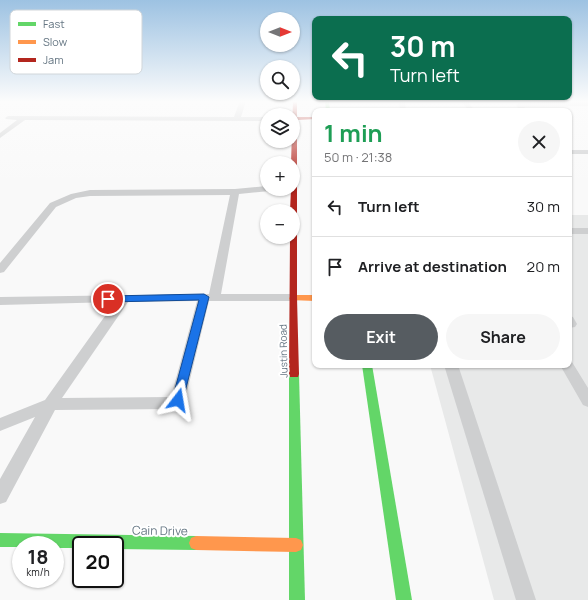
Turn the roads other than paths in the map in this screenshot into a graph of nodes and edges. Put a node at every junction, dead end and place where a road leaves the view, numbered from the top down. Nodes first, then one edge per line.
1 (10, 129) edge
2 (0, 136) edge
3 (572, 152) edge
4 (588, 152) edge
5 (260, 190) edge
6 (235, 192) junction
7 (293, 196) edge
8 (572, 231) edge
9 (588, 231) edge
10 (0, 270) edge
11 (209, 297) junction
12 (293, 298) junction
13 (312, 298) edge
14 (124, 299) junction
15 (0, 301) edge
16 (367, 368) edge
17 (452, 368) edge
18 (569, 368) edge
19 (588, 401) edge
20 (50, 404) junction
21 (0, 425) edge
22 (0, 496) edge
23 (0, 540) edge
24 (296, 545) junction
25 (297, 600) edge
26 (404, 600) edge
27 (526, 600) edge

1 - 2 lane
3 - 4 lane
5 - 6 lane
6 - 10 lane
6 - 11 lane
7 - 12 main road, Justin Road
8 - 9 lane
11 - 12 lane
11 - 14 lane
11 - 20 lane
12 - 13 main road
12 - 24 main road, Justin Road
14 - 15 lane
14 - 20 lane
16 - 26 main road
17 - 27 lane
18 - 19 lane
20 - 21 lane
20 - 22 lane
23 - 24 main road, Cain Drive
24 - 25 main road, Justin Road

